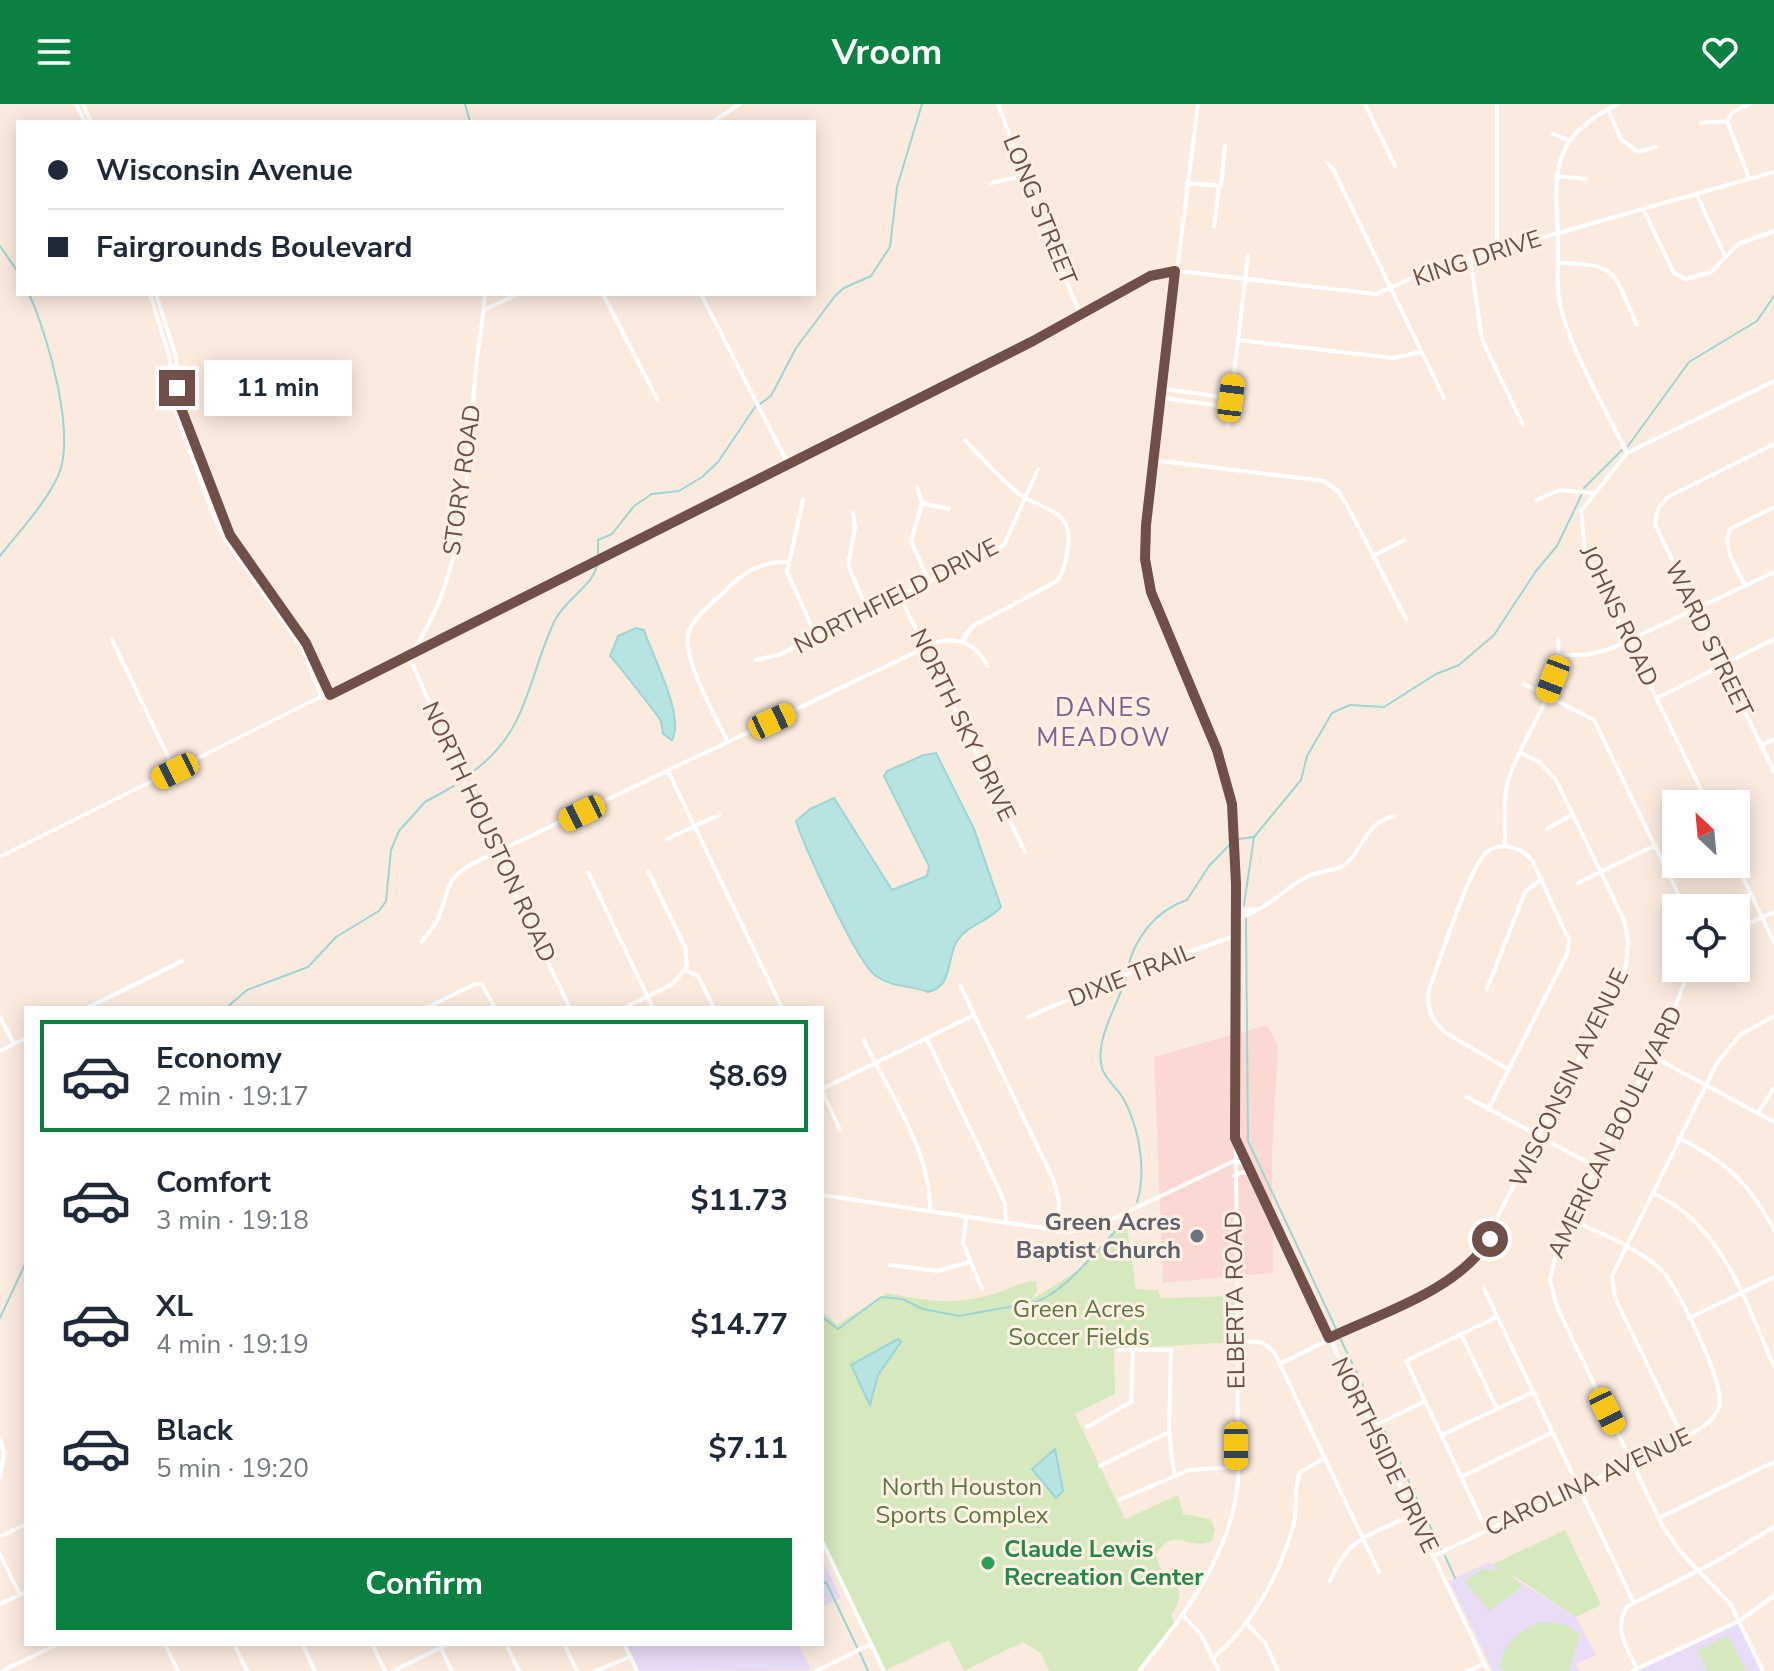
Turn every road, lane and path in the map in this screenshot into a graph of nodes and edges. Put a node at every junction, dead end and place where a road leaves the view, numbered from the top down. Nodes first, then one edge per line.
1 (739, 104) edge
2 (998, 104) edge
3 (1198, 104) edge
4 (1365, 104) edge
5 (1497, 104) edge
6 (1618, 104) edge
7 (1749, 104) edge
8 (1608, 109) junction
9 (715, 120) edge
10 (1727, 121) junction
11 (1701, 123) dead end
12 (1553, 134) dead end
13 (1568, 140) junction
14 (1225, 146) dead end
15 (1656, 147) dead end
16 (1327, 163) dead end
17 (1395, 166) dead end
18 (1774, 172) edge
19 (1024, 176) junction
20 (1556, 176) junction
21 (1586, 179) dead end
22 (1750, 179) junction
23 (991, 183) dead end
24 (1187, 183) junction
25 (1219, 186) junction
26 (1696, 193) junction
27 (1643, 209) junction
28 (1214, 226) dead end
29 (1774, 231) edge
30 (1558, 232) junction
31 (1497, 250) junction
32 (1248, 255) dead end
33 (1725, 256) junction
34 (1470, 257) junction
35 (1559, 263) junction
36 (1175, 271) junction
37 (1245, 279) junction
38 (1391, 288) junction
39 (151, 296) edge
40 (157, 296) edge
41 (485, 296) edge
42 (514, 296) edge
43 (604, 296) edge
44 (702, 296) edge
45 (484, 310) junction
46 (1081, 316) junction
47 (1637, 325) dead end
48 (1238, 340) junction
49 (1422, 351) junction
50 (1774, 381) edge
51 (1163, 389) junction
52 (1162, 398) junction
53 (1231, 398) junction
54 (1444, 398) dead end
55 (657, 399) dead end
56 (1230, 407) junction
57 (1523, 425) dead end
58 (1228, 426) dead end
59 (965, 440) dead end
60 (1774, 444) edge
61 (1627, 453) junction
62 (1153, 460) junction
63 (788, 464) junction
64 (1038, 469) dead end
65 (205, 481) junction
66 (917, 487) dead end
67 (1592, 493) junction
68 (1025, 498) junction
69 (803, 500) dead end
70 (1537, 500) dead end
71 (922, 503) junction
72 (1774, 507) edge
73 (949, 509) dead end
74 (853, 513) dead end
75 (1404, 540) dead end
76 (1373, 556) junction
77 (787, 562) junction
78 (1774, 572) edge
79 (929, 582) junction
80 (1746, 586) junction
81 (900, 597) junction
82 (1696, 610) junction
83 (868, 612) junction
84 (1406, 619) dead end
85 (816, 636) junction
86 (1558, 639) dead end
87 (112, 640) dead end
88 (1772, 640) edge
89 (962, 641) junction
90 (1629, 641) junction
91 (924, 647) junction
92 (1774, 647) edge
93 (1560, 655) junction
94 (409, 656) junction
95 (756, 660) dead end
96 (1723, 665) junction
97 (988, 666) dead end
98 (1524, 684) dead end
99 (330, 695) junction
100 (1547, 696) junction
101 (1657, 698) junction
102 (322, 699) junction
103 (1774, 739) edge
104 (728, 742) junction
105 (1760, 746) junction
106 (1521, 753) junction
107 (175, 771) junction
108 (668, 771) junction
109 (1774, 772) edge
110 (1701, 790) edge
111 (1573, 814) junction
112 (719, 815) dead end
113 (1394, 816) dead end
114 (694, 826) junction
115 (1547, 829) dead end
116 (667, 839) dead end
117 (1656, 845) junction
118 (1505, 846) junction
119 (1025, 852) dead end
120 (496, 855) junction
121 (0, 857) edge
122 (648, 871) dead end
123 (1601, 871) junction
124 (588, 872) dead end
125 (1743, 878) edge
126 (1542, 879) junction
127 (1578, 883) dead end
128 (1679, 894) edge
129 (1774, 912) edge
130 (1236, 914) junction
131 (1762, 918) junction
132 (1750, 923) edge
133 (1235, 936) junction
134 (422, 941) dead end
135 (1774, 942) edge
136 (182, 961) dead end
137 (685, 970) junction
138 (1685, 982) edge
139 (960, 985) dead end
140 (1487, 989) dead end
141 (648, 997) junction
142 (91, 1006) edge
143 (430, 1006) edge
144 (494, 1006) edge
145 (569, 1006) edge
146 (628, 1006) edge
147 (652, 1006) edge
148 (713, 1006) edge
149 (781, 1006) edge
150 (974, 1015) junction
151 (1774, 1016) edge
152 (0, 1017) edge
153 (1028, 1017) dead end
154 (24, 1039) edge
155 (863, 1039) dead end
156 (927, 1039) junction
157 (14, 1044) junction
158 (0, 1051) edge
159 (1652, 1056) junction
160 (876, 1064) junction
161 (1509, 1070) junction
162 (1707, 1085) junction
163 (1774, 1088) edge
164 (824, 1089) edge
165 (824, 1094) edge
166 (1467, 1097) dead end
167 (1488, 1110) junction
168 (1759, 1111) junction
169 (1774, 1122) edge
170 (840, 1130) dead end
171 (1235, 1138) junction
172 (1679, 1138) junction
173 (1541, 1139) junction
174 (1234, 1161) junction
175 (1247, 1164) junction
176 (1596, 1167) junction
177 (1252, 1175) junction
178 (1234, 1176) junction
179 (1652, 1193) junction
180 (824, 1195) edge
181 (930, 1211) junction
182 (966, 1218) junction
183 (1569, 1218) junction
184 (1006, 1223) junction
185 (1774, 1230) edge
186 (1058, 1232) junction
187 (1624, 1247) junction
188 (969, 1262) junction
189 (890, 1265) dead end
190 (1774, 1277) edge
191 (982, 1289) dead end
192 (1484, 1289) dead end
193 (1740, 1293) junction
194 (1497, 1317) junction
195 (1689, 1318) junction
196 (1461, 1334) junction
197 (1329, 1339) junction
198 (1236, 1342) junction
199 (1119, 1350) dead end
200 (1133, 1350) junction
201 (1279, 1364) junction
202 (1774, 1366) edge
203 (1533, 1392) junction
204 (1425, 1401) junction
205 (1497, 1409) junction
206 (1087, 1427) dead end
207 (1372, 1427) junction
208 (1169, 1432) junction
209 (1552, 1433) junction
210 (1442, 1435) junction
211 (0, 1438) edge
212 (1683, 1438) junction
213 (1325, 1458) junction
214 (1774, 1462) edge
215 (1632, 1463) junction
216 (1100, 1466) dead end
217 (1236, 1467) junction
218 (1174, 1474) junction
219 (0, 1477) edge
220 (1461, 1477) junction
221 (1578, 1487) junction
222 (1119, 1500) dead end
223 (1413, 1515) junction
224 (1659, 1518) junction
225 (24, 1525) edge
226 (1774, 1527) edge
227 (1487, 1531) junction
228 (0, 1537) edge
229 (1363, 1538) junction
230 (824, 1545) edge
231 (0, 1554) edge
232 (1433, 1556) junction
233 (1699, 1571) junction
234 (1379, 1572) dead end
235 (1330, 1581) dead end
236 (24, 1593) edge
237 (20, 1595) junction
238 (1774, 1596) edge
239 (1633, 1601) junction
240 (0, 1604) edge
241 (1182, 1614) junction
242 (1739, 1621) junction
243 (1248, 1625) junction
244 (871, 1644) junction
245 (54, 1646) edge
246 (166, 1646) edge
247 (235, 1646) edge
248 (303, 1646) edge
249 (373, 1646) edge
250 (440, 1646) edge
251 (507, 1646) edge
252 (565, 1646) edge
253 (625, 1646) edge
254 (630, 1657) junction
255 (1213, 1658) junction
256 (1484, 1664) junction
257 (1141, 1670) edge
258 (1634, 1670) edge
259 (2, 1671) edge
260 (178, 1671) edge
261 (247, 1671) edge
262 (315, 1671) edge
263 (385, 1671) edge
264 (393, 1671) edge
265 (452, 1671) edge
266 (519, 1671) edge
267 (577, 1671) edge
268 (595, 1671) edge
269 (637, 1671) edge
270 (816, 1671) edge
271 (884, 1671) edge
272 (1219, 1671) edge
273 (1278, 1671) edge
274 (1468, 1671) edge
275 (1488, 1671) edge
276 (1763, 1671) edge

1 - 9 street
2 - 19 street, LONG STREET
3 - 24 street, ELBERTA ROAD
4 - 17 street
5 - 31 street
6 - 8 street
7 - 10 street
8 - 13 street
8 - 15 street
10 - 11 street
10 - 22 street
12 - 13 street
13 - 20 street
14 - 25 street
16 - 38 street
18 - 22 street, KING DRIVE
19 - 23 street
19 - 46 street, LONG STREET
20 - 21 street
20 - 30 street
22 - 26 street, KING DRIVE
24 - 25 street
24 - 36 street, ELBERTA ROAD
25 - 28 street
26 - 27 street, KING DRIVE
26 - 33 street
27 - 30 street, KING DRIVE
27 - 33 street
29 - 33 street
30 - 31 street, KING DRIVE
30 - 35 street
31 - 34 street, KING DRIVE
32 - 37 street
34 - 38 street, KING DRIVE
34 - 57 street
35 - 47 street
35 - 61 street
36 - 37 street, KING DRIVE
36 - 46 street
36 - 51 street, ELBERTA ROAD
37 - 38 street, KING DRIVE
37 - 48 street
38 - 49 street
39 - 65 street
40 - 65 street
41 - 45 street, STORY ROAD
42 - 45 street
43 - 55 street
44 - 63 street
45 - 94 street, STORY ROAD
46 - 63 street
48 - 49 street
48 - 53 street
49 - 54 street
50 - 61 street, JOHNS ROAD
51 - 52 street, ELBERTA ROAD
51 - 53 street
52 - 56 street
52 - 62 street, ELBERTA ROAD
53 - 56 street
56 - 58 street
59 - 68 street
60 - 82 street, WARD STREET
61 - 67 street, JOHNS ROAD
62 - 76 street
62 - 130 street, ELBERTA ROAD
63 - 94 street
64 - 68 street, NORTHFIELD DRIVE
65 - 99 street
65 - 102 street
66 - 71 street
67 - 70 street
67 - 90 street, JOHNS ROAD
68 - 79 street, NORTHFIELD DRIVE
68 - 89 street
69 - 77 street
71 - 73 street
71 - 79 street
72 - 80 street
74 - 83 street
75 - 76 street
76 - 84 street
77 - 85 street
77 - 104 street
78 - 80 street
79 - 81 street, NORTHFIELD DRIVE
80 - 82 street
81 - 83 street, NORTHFIELD DRIVE
81 - 91 street, NORTH SKY DRIVE
82 - 90 street
82 - 96 street, WARD STREET
83 - 85 street, NORTHFIELD DRIVE
85 - 95 street, NORTHFIELD DRIVE
86 - 93 street
87 - 107 street
88 - 92 street
88 - 96 street
89 - 91 street
89 - 97 street
90 - 93 street
90 - 101 street, JOHNS ROAD
91 - 104 street
91 - 119 street, NORTH SKY DRIVE
93 - 100 street
94 - 99 street
94 - 120 street, NORTH HOUSTON ROAD
96 - 101 street
96 - 105 street, WARD STREET
98 - 100 street
99 - 102 street
100 - 106 street
100 - 117 street
101 - 110 street, JOHNS ROAD
102 - 107 street
103 - 105 street
104 - 108 street
105 - 109 street, WARD STREET
106 - 111 street, WISCONSIN AVENUE
106 - 118 street
107 - 121 street
108 - 114 street
108 - 120 street
111 - 115 street
111 - 123 street, WISCONSIN AVENUE
112 - 114 street
113 - 130 street
114 - 116 street
114 - 149 street
117 - 123 street
117 - 128 street
118 - 126 street
118 - 161 street
120 - 134 street
120 - 145 street, NORTH HOUSTON ROAD
122 - 137 street
123 - 127 street
123 - 173 street, WISCONSIN AVENUE
124 - 141 street
125 - 131 street
126 - 140 street
126 - 161 street
129 - 131 street
130 - 133 street, ELBERTA ROAD
131 - 132 street
131 - 135 street
133 - 153 street, DIXIE TRAIL
133 - 171 street, ELBERTA ROAD
136 - 142 street
137 - 141 street
137 - 148 street
138 - 159 street, AMERICAN BOULEVARD
139 - 150 street
141 - 146 street
141 - 147 street
143 - 144 street
150 - 156 street
150 - 186 street
151 - 162 street
152 - 157 street
154 - 157 street
155 - 160 street
156 - 160 street
156 - 184 street
157 - 158 street
159 - 162 street
159 - 176 street, AMERICAN BOULEVARD
160 - 164 street
160 - 181 street
161 - 167 street
162 - 168 street
162 - 172 street
163 - 168 street
165 - 170 street
166 - 167 street
167 - 173 street
168 - 169 street
171 - 174 street, ELBERTA ROAD
171 - 175 street, NORTHSIDE DRIVE
172 - 179 street
172 - 185 street
173 - 176 street
173 - 197 street, WISCONSIN AVENUE
174 - 175 street
174 - 178 street, ELBERTA ROAD
174 - 186 street
175 - 177 street, NORTHSIDE DRIVE
176 - 183 street, AMERICAN BOULEVARD
177 - 178 street
177 - 197 street, NORTHSIDE DRIVE
178 - 198 street, ELBERTA ROAD
179 - 187 street
179 - 193 street
180 - 181 street
181 - 182 street
182 - 184 street
182 - 188 street
183 - 187 street, CAROLINA AVENUE
183 - 215 street, AMERICAN BOULEVARD
184 - 186 street
187 - 195 street, CAROLINA AVENUE
187 - 212 street
188 - 189 street
188 - 191 street
190 - 193 street
192 - 194 street
193 - 195 street
193 - 202 street
194 - 196 street
194 - 203 street
195 - 212 street, CAROLINA AVENUE
196 - 204 street
196 - 205 street
197 - 201 street, WISCONSIN AVENUE
197 - 207 street, NORTHSIDE DRIVE
198 - 201 street
198 - 217 street, ELBERTA ROAD
199 - 200 street
200 - 206 street
200 - 208 street
201 - 213 street
203 - 205 street
203 - 209 street
204 - 207 street
204 - 210 street
205 - 210 street
207 - 223 street, NORTHSIDE DRIVE
208 - 216 street
208 - 218 street
209 - 220 street
209 - 221 street
210 - 220 street
211 - 219 street
212 - 215 street, CAROLINA AVENUE
213 - 229 street
213 - 243 street
214 - 224 street
215 - 221 street, CAROLINA AVENUE
215 - 224 street, AMERICAN BOULEVARD
217 - 218 street
217 - 241 street, ELBERTA ROAD
218 - 222 street
220 - 227 street
221 - 227 street, CAROLINA AVENUE
221 - 239 street
223 - 229 street
223 - 232 street, NORTHSIDE DRIVE
224 - 233 street, AMERICAN BOULEVARD
225 - 228 street
226 - 233 street
227 - 232 street, CAROLINA AVENUE
229 - 234 street
229 - 235 street
230 - 244 street
231 - 237 street
232 - 256 street, NORTHSIDE DRIVE
233 - 239 street
233 - 242 street, AMERICAN BOULEVARD
236 - 237 street
237 - 240 street
238 - 242 street
239 - 258 street
241 - 255 street
241 - 257 street, ELBERTA ROAD
242 - 258 street
242 - 276 street, AMERICAN BOULEVARD
243 - 255 street
243 - 273 street
244 - 270 street
244 - 271 street
245 - 259 street
246 - 260 street
247 - 261 street
248 - 262 street
249 - 263 street
250 - 264 street
250 - 265 street
251 - 266 street
252 - 267 street
253 - 254 street
254 - 268 street
254 - 269 street
255 - 272 street
256 - 274 street
256 - 275 street, NORTHSIDE DRIVE

